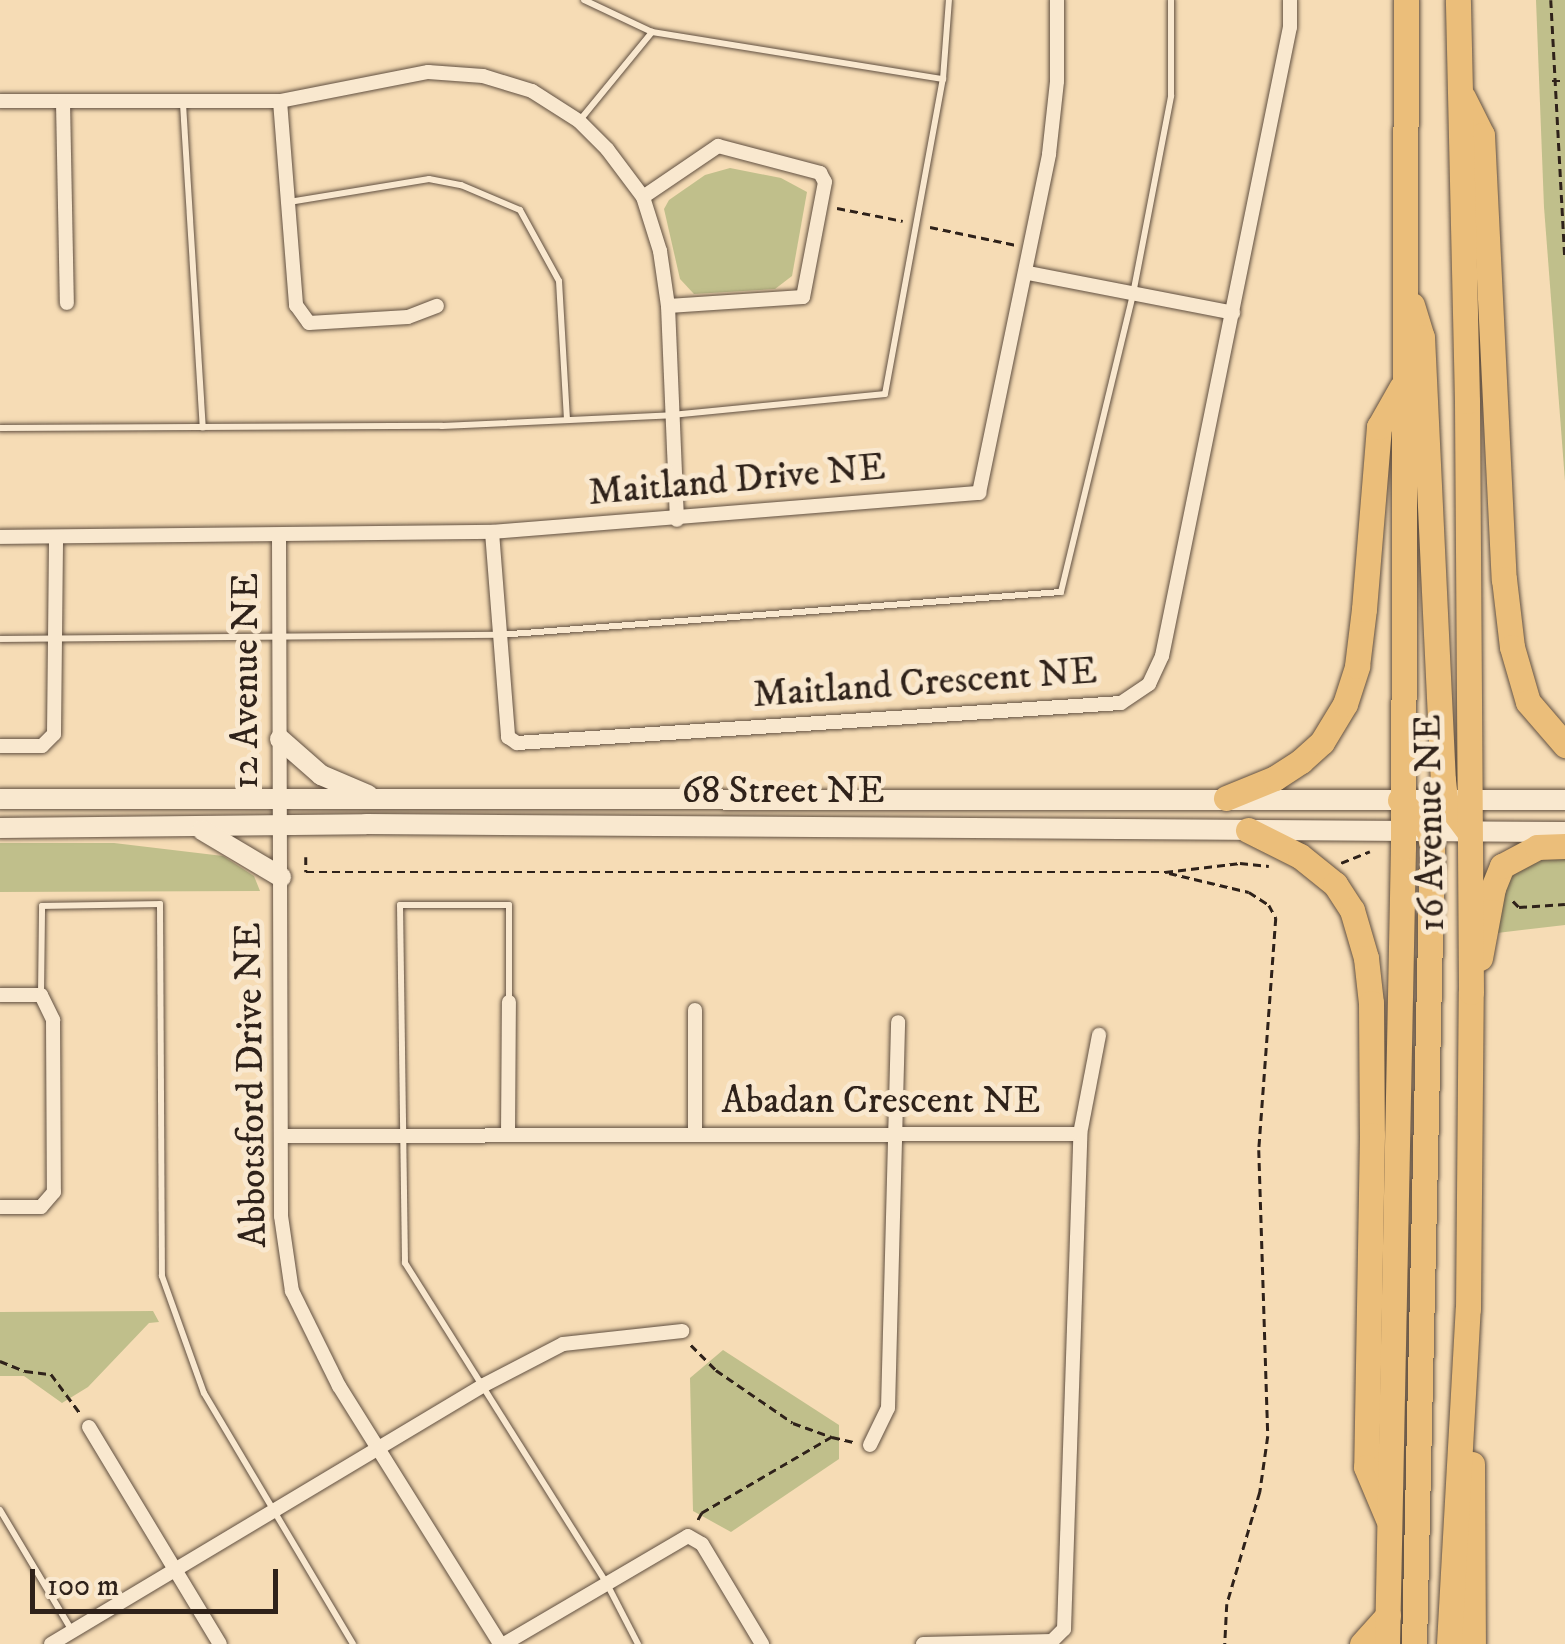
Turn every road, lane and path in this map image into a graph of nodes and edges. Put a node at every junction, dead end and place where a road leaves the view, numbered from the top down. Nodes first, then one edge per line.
1 (584, 0) edge
2 (949, 0) edge
3 (1056, 0) edge
4 (1171, 0) edge
5 (1290, 0) edge
6 (1406, 0) edge
7 (1458, 0) edge
8 (1551, 0) edge
9 (652, 32) junction
10 (943, 80) junction
11 (1552, 81) junction
12 (1565, 81) edge
13 (1458, 88) junction
14 (0, 101) edge
15 (182, 101) junction
16 (280, 101) junction
17 (62, 102) junction
18 (579, 121) junction
19 (643, 197) junction
20 (288, 202) junction
21 (1565, 258) edge
22 (1028, 273) junction
23 (1404, 276) junction
24 (1133, 294) junction
25 (67, 304) dead end
26 (437, 306) dead end
27 (668, 306) junction
28 (1233, 313) junction
29 (1404, 384) junction
30 (672, 415) junction
31 (567, 420) junction
32 (203, 427) junction
33 (0, 428) edge
34 (677, 520) junction
35 (492, 532) junction
36 (279, 535) junction
37 (0, 537) edge
38 (56, 538) junction
39 (498, 635) junction
40 (280, 637) junction
41 (0, 638) edge
42 (56, 638) junction
43 (280, 738) junction
44 (1565, 745) edge
45 (0, 746) edge
46 (1226, 798) junction
47 (0, 799) edge
48 (379, 799) junction
49 (280, 800) junction
50 (1400, 800) junction
51 (1457, 800) junction
52 (1565, 800) edge
53 (281, 827) junction
54 (0, 828) edge
55 (200, 829) junction
56 (1248, 830) junction
57 (1468, 831) junction
58 (1402, 832) junction
59 (1429, 832) junction
60 (1565, 832) edge
61 (1565, 846) edge
62 (1373, 850) dead end
63 (306, 857) dead end
64 (1272, 866) dead end
65 (1332, 870) dead end
66 (1164, 872) junction
67 (281, 877) junction
68 (1510, 897) dead end
69 (1565, 904) edge
70 (1471, 992) junction
71 (0, 995) edge
72 (41, 995) junction
73 (510, 1002) joint
74 (695, 1010) dead end
75 (898, 1022) dead end
76 (1099, 1035) dead end
77 (894, 1134) junction
78 (1080, 1134) junction
79 (508, 1135) junction
80 (695, 1135) junction
81 (281, 1136) junction
82 (402, 1136) junction
83 (0, 1208) edge
84 (682, 1331) joint
85 (0, 1361) edge
86 (484, 1385) junction
87 (1462, 1402) junction
88 (89, 1427) joint
89 (832, 1437) junction
90 (870, 1445) joint
91 (382, 1450) junction
92 (0, 1510) edge
93 (274, 1514) junction
94 (1392, 1529) junction
95 (688, 1536) junction
96 (175, 1570) junction
97 (606, 1582) junction
98 (1388, 1616) junction
99 (72, 1632) junction
100 (51, 1644) edge
101 (220, 1644) edge
102 (354, 1644) edge
103 (502, 1644) edge
104 (638, 1644) edge
105 (762, 1644) edge
106 (923, 1644) edge
107 (1225, 1644) edge
108 (1362, 1644) edge
109 (1387, 1644) edge
110 (1414, 1644) edge
111 (1449, 1644) edge
112 (1473, 1644) edge

1 - 9 lane
2 - 10 lane
3 - 22 street, Maitland Drive NE
4 - 24 lane
5 - 28 street, Maitland Crescent NE
6 - 23 highway, 16 Avenue NE
7 - 13 highway, 16 Avenue NE
8 - 11 path
9 - 10 lane
9 - 18 lane
10 - 30 lane
11 - 12 path
11 - 21 path
13 - 44 highway
13 - 51 highway, 16 Avenue NE
14 - 17 street
15 - 16 street
15 - 17 street
15 - 32 lane
16 - 18 street
16 - 20 street
17 - 25 street
18 - 19 street
19 - 27 street
19 - 27 street
20 - 26 street
20 - 31 lane
22 - 24 street
22 - 34 street, Maitland Drive NE
23 - 29 highway, 16 Avenue NE
23 - 51 highway
24 - 28 street
24 - 39 lane
27 - 30 street
28 - 39 street, Maitland Crescent NE
29 - 46 highway
29 - 50 highway, 16 Avenue NE
30 - 31 lane
30 - 34 street
31 - 32 lane
32 - 33 lane
34 - 35 street, Maitland Drive NE
35 - 36 street, Maitland Drive NE
35 - 39 street, Maitland Crescent NE
36 - 38 street, Maitland Drive NE
36 - 40 street, 12 Avenue NE
37 - 38 street, Maitland Drive NE
38 - 42 street
39 - 40 lane
40 - 42 lane
40 - 43 street, 12 Avenue NE
41 - 42 lane
42 - 45 street
43 - 48 main road
43 - 49 street, 12 Avenue NE
46 - 48 main road, 68 Street NE
46 - 50 main road, 68 Street NE
47 - 49 main road, 68 Street NE
48 - 49 main road, 68 Street NE
49 - 53 street, 12 Avenue NE
50 - 51 main road, 68 Street NE
50 - 58 highway, 16 Avenue NE
50 - 59 highway
51 - 52 main road, 68 Street NE
51 - 57 highway
53 - 55 main road, 68 Street NE
53 - 56 main road, 68 Street NE
53 - 67 street, Abbotsford Drive NE
54 - 55 main road, 68 Street NE
55 - 67 main road
56 - 58 main road, 68 Street NE
56 - 94 highway
57 - 59 main road, 68 Street NE
57 - 60 main road, 68 Street NE
57 - 70 highway, 16 Avenue NE
58 - 59 main road, 68 Street NE
58 - 94 highway, 16 Avenue NE
59 - 110 highway
61 - 70 highway
62 - 65 path
63 - 66 path
64 - 66 path
66 - 107 path
67 - 81 street, Abbotsford Drive NE
68 - 69 path
70 - 87 highway, 16 Avenue NE
71 - 72 street
72 - 83 street
72 - 93 lane
73 - 79 street
73 - 82 lane
74 - 80 street
75 - 77 street
76 - 78 street
77 - 78 street, Abadan Crescent NE
77 - 80 street, Abadan Crescent NE
77 - 90 street
78 - 106 street, Abadan Crescent NE
79 - 80 street, Abadan Crescent NE
79 - 82 street, Abadan Crescent NE
81 - 82 street, Abadan Crescent NE
81 - 91 street, Abbotsford Drive NE
82 - 86 lane
84 - 86 street
84 - 89 path
85 - 88 path
86 - 91 street
86 - 97 lane
87 - 111 highway, 16 Avenue NE
87 - 112 highway
88 - 96 street
89 - 90 path
89 - 95 path
91 - 93 street
91 - 103 street, Abbotsford Drive NE
92 - 99 lane
93 - 96 street
93 - 102 lane
94 - 98 highway, 16 Avenue NE
95 - 97 street
95 - 105 street
96 - 99 street
96 - 101 street
97 - 103 street
97 - 104 lane
98 - 108 highway
98 - 109 highway, 16 Avenue NE
99 - 100 street

